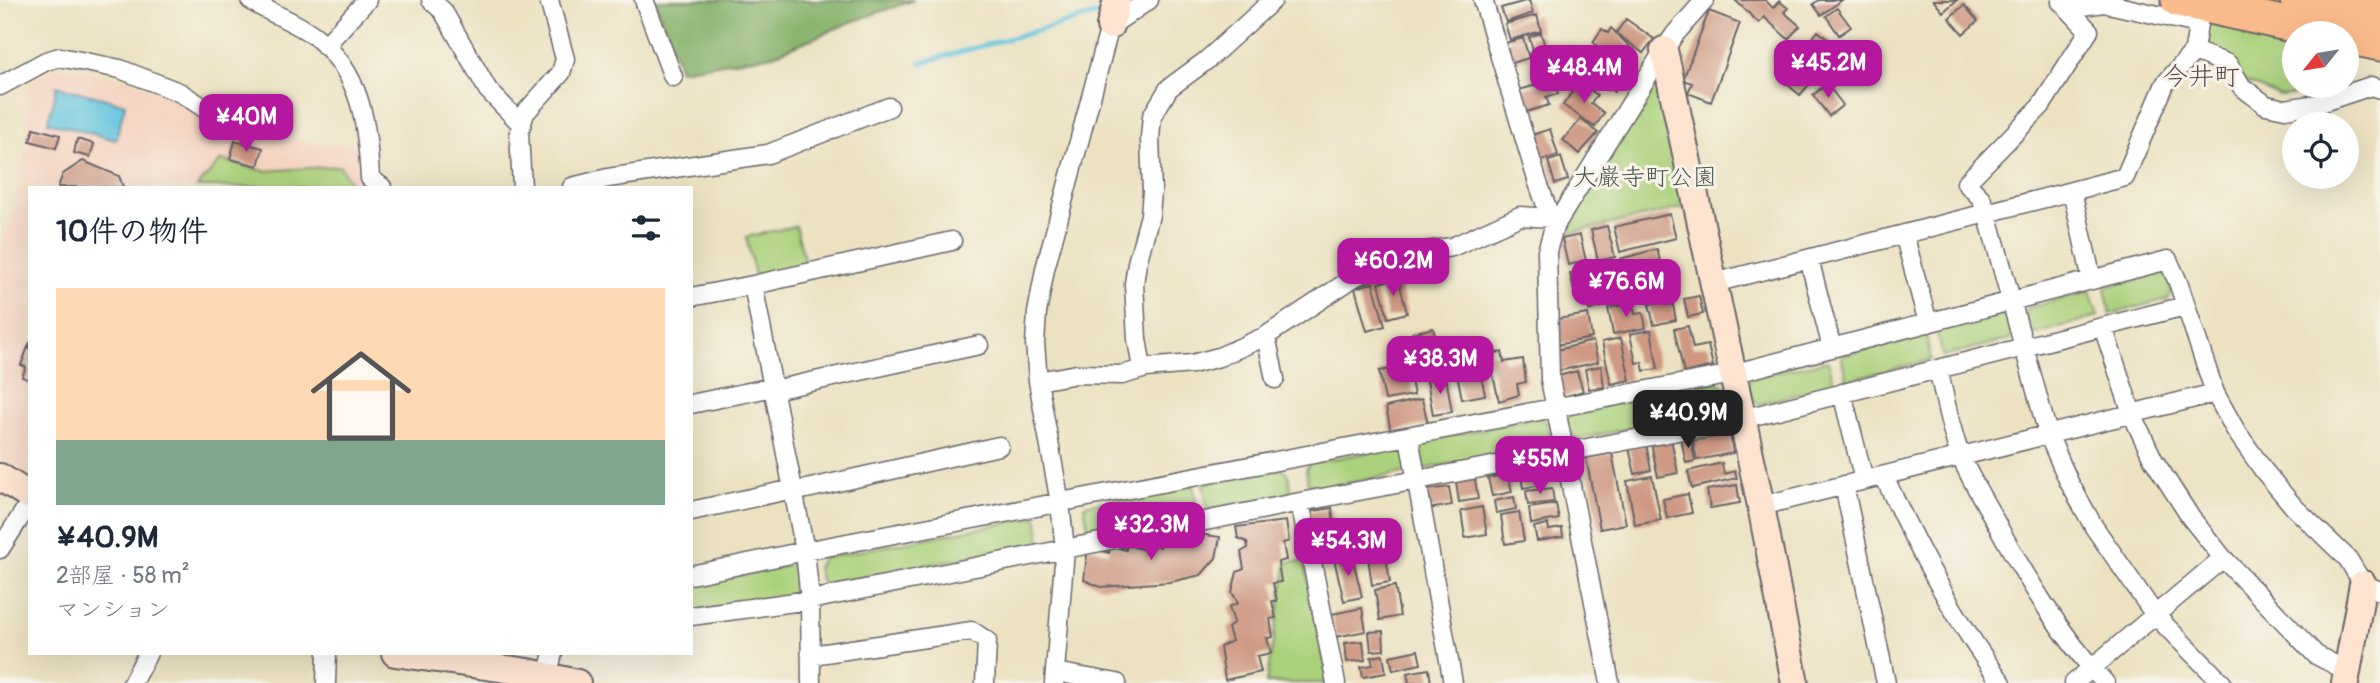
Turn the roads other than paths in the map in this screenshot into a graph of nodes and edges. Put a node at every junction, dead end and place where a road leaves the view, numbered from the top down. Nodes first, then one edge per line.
1 (250, 0) edge
2 (367, 0) edge
3 (431, 0) edge
4 (549, 0) edge
5 (644, 0) edge
6 (1117, 0) edge
7 (1149, 0) edge
8 (1273, 0) edge
9 (1483, 0) edge
10 (1705, 0) edge
11 (2178, 0) edge
12 (2297, 0) edge
13 (2057, 1) edge
14 (2380, 14) edge
15 (2282, 23) edge
16 (1110, 26) junction
17 (2359, 40) edge
18 (2380, 44) edge
19 (325, 46) junction
20 (1664, 50) junction
21 (2194, 51) junction
22 (673, 77) dead end
23 (0, 86) edge
24 (2380, 89) edge
25 (888, 107) dead end
26 (224, 121) dead end
27 (521, 124) junction
28 (381, 186) edge
29 (522, 186) edge
30 (576, 186) edge
31 (2071, 191) junction
32 (1987, 213) junction
33 (1552, 222) junction
34 (1904, 234) junction
35 (952, 241) dead end
36 (1809, 259) junction
37 (2092, 280) junction
38 (1714, 283) junction
39 (753, 285) junction
40 (693, 296) edge
41 (2011, 301) junction
42 (2185, 306) junction
43 (1928, 323) junction
44 (2103, 327) junction
45 (1266, 336) junction
46 (979, 345) dead end
47 (2024, 346) junction
48 (1832, 348) junction
49 (1142, 369) junction
50 (1938, 369) junction
51 (1732, 374) junction
52 (1275, 379) dead end
53 (1038, 382) junction
54 (773, 389) junction
55 (1842, 393) junction
56 (2215, 393) junction
57 (693, 404) edge
58 (1556, 408) junction
59 (2132, 414) junction
60 (1742, 419) junction
61 (2049, 434) junction
62 (1409, 437) junction
63 (999, 446) dead end
64 (1564, 452) junction
65 (1961, 456) junction
66 (1884, 476) junction
67 (0, 477) edge
68 (1864, 481) junction
69 (1416, 482) junction
70 (1844, 485) junction
71 (793, 490) junction
72 (28, 495) edge
73 (1300, 502) junction
74 (1060, 503) junction
75 (28, 505) edge
76 (1761, 506) junction
77 (693, 511) edge
78 (0, 549) edge
79 (1065, 550) junction
80 (805, 551) junction
81 (2223, 558) junction
82 (693, 575) edge
83 (2371, 588) edge
84 (810, 600) junction
85 (2155, 615) junction
86 (693, 616) edge
87 (147, 655) edge
88 (327, 655) edge
89 (421, 655) edge
90 (812, 655) junction
91 (551, 665) edge
92 (2091, 668) junction
93 (2346, 677) edge
94 (1055, 678) edge
95 (132, 683) edge
96 (326, 683) edge
97 (577, 683) edge
98 (811, 683) edge
99 (985, 683) edge
100 (1118, 683) edge
101 (1336, 683) edge
102 (1453, 683) edge
103 (1610, 683) edge
104 (1795, 683) edge
105 (1886, 683) edge
106 (2002, 683) edge
107 (2074, 683) edge
108 (2105, 683) edge
109 (2222, 683) edge

1 - 19 street
2 - 19 street
3 - 27 street
4 - 27 street
5 - 22 street
6 - 16 street
7 - 16 street
8 - 49 street
9 - 33 street
10 - 20 street
11 - 15 highway
12 - 14 highway
13 - 21 street
13 - 32 street
16 - 53 street
17 - 18 highway
19 - 28 street
20 - 33 street
20 - 38 street
21 - 24 street
21 - 31 street
23 - 26 street
25 - 30 street
27 - 29 street
31 - 32 street
31 - 37 street
32 - 34 street
32 - 41 street
33 - 45 street
33 - 58 street
34 - 36 street
34 - 43 street
35 - 39 street
36 - 38 street
36 - 48 street
37 - 41 street
37 - 42 street
38 - 51 street
39 - 40 street
39 - 54 street
41 - 43 street
41 - 47 street
42 - 44 street
42 - 56 street
43 - 48 street
44 - 47 street
44 - 59 street
45 - 49 street
45 - 52 street
46 - 54 street
47 - 50 street
47 - 61 street
48 - 51 street
49 - 53 street
50 - 55 street
50 - 65 street
51 - 58 street
51 - 60 street
53 - 74 street
54 - 57 street
54 - 71 street
55 - 60 street
55 - 68 street
56 - 59 street
56 - 83 street
58 - 62 street
58 - 64 street
59 - 61 street
59 - 81 street
60 - 64 street
60 - 76 street
61 - 65 street
61 - 85 street
62 - 69 street
62 - 74 street
63 - 71 street
64 - 69 street
64 - 103 street
65 - 66 street
65 - 92 street
66 - 68 street
66 - 106 street
67 - 72 street
68 - 70 street
69 - 73 street
69 - 102 street
70 - 76 street
70 - 105 street
71 - 77 street
71 - 80 street
73 - 79 street
73 - 101 street
74 - 79 street
74 - 80 street
75 - 78 street
76 - 104 street
79 - 84 street
79 - 94 street
80 - 82 street
80 - 84 street
81 - 85 street
81 - 93 street
83 - 93 street
84 - 86 street
84 - 90 street
85 - 92 street
85 - 109 street
87 - 95 street
88 - 96 street
89 - 91 street
90 - 98 street
90 - 99 street
91 - 97 street
92 - 107 street
92 - 108 street
94 - 100 street

